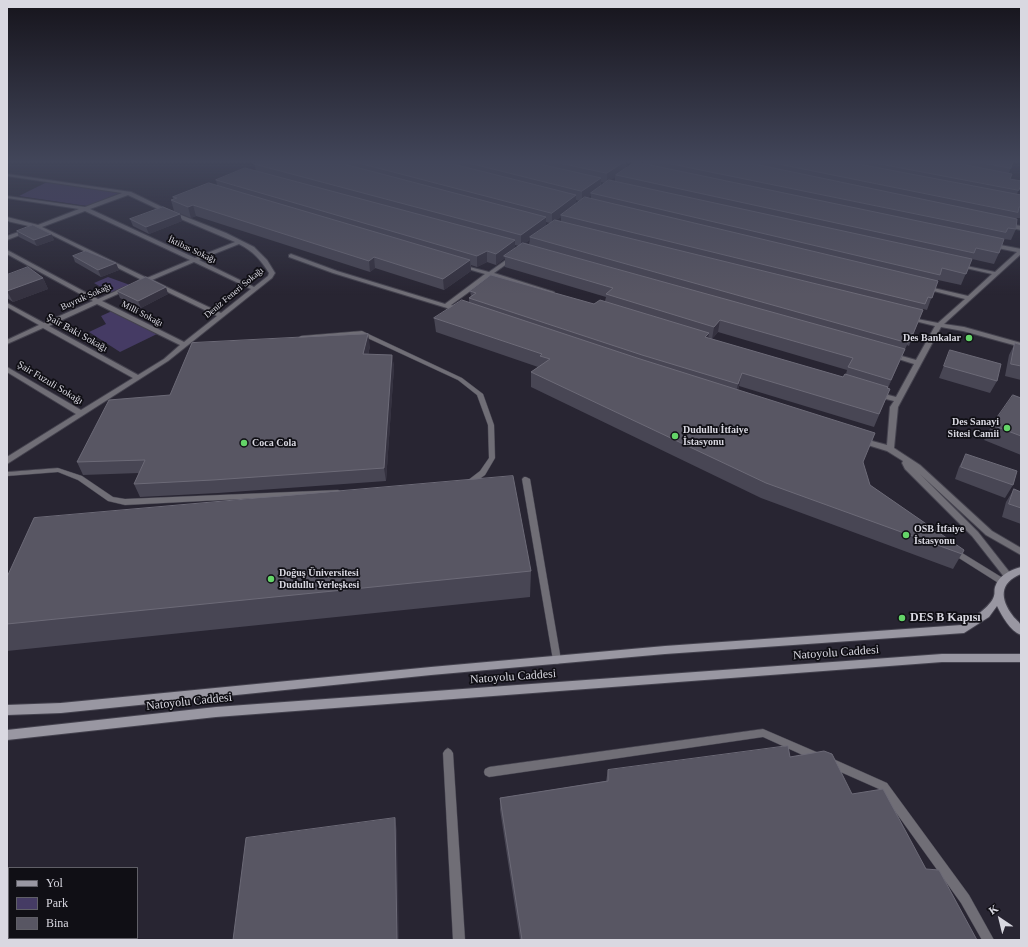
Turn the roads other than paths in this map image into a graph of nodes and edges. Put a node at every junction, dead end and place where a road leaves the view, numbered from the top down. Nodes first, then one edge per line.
1 (68, 206) edge
2 (94, 206) edge
3 (156, 206) edge
4 (86, 209) junction
5 (7, 219) edge
6 (998, 223) edge
7 (37, 226) junction
8 (1021, 228) edge
9 (7, 238) edge
10 (239, 242) junction
11 (982, 243) edge
12 (1021, 251) edge
13 (7, 252) edge
14 (518, 254) edge
15 (291, 256) dead end
16 (196, 261) junction
17 (453, 262) edge
18 (952, 264) edge
19 (491, 274) junction
20 (997, 274) junction
21 (147, 280) junction
22 (922, 287) edge
23 (255, 289) junction
24 (559, 295) edge
25 (969, 298) junction
26 (97, 301) junction
27 (7, 305) edge
28 (447, 305) junction
29 (469, 313) edge
30 (900, 315) edge
31 (221, 316) junction
32 (939, 325) junction
33 (43, 326) junction
34 (293, 339) edge
35 (7, 342) edge
36 (185, 345) junction
37 (200, 345) edge
38 (1021, 345) edge
39 (1021, 350) edge
40 (887, 354) edge
41 (918, 363) junction
42 (7, 369) edge
43 (138, 378) junction
44 (868, 391) edge
45 (898, 400) junction
46 (82, 414) junction
47 (853, 438) edge
48 (7, 450) edge
49 (890, 450) junction
50 (15, 456) junction
51 (904, 459) junction
52 (7, 461) edge
53 (7, 474) edge
54 (526, 479) dead end
55 (460, 483) edge
56 (346, 491) edge
57 (950, 548) edge
58 (1019, 549) edge
59 (1021, 570) edge
60 (1006, 579) junction
61 (999, 597) junction
62 (1021, 631) edge
63 (1021, 658) edge
64 (557, 660) junction
65 (7, 710) edge
66 (7, 735) edge
67 (448, 753) dead end
68 (488, 772) dead end
69 (459, 940) edge
70 (988, 940) edge

1 - 4 street, İktibas Sokağı
2 - 4 street
3 - 10 street, Deniz Feneri Sokağı
4 - 7 street
4 - 16 street, İktibas Sokağı
5 - 7 street
6 - 8 street
7 - 9 street
7 - 21 street
10 - 16 street, Buyruk Sokağı
10 - 23 street, Deniz Feneri Sokağı
11 - 12 street
12 - 20 street
13 - 26 street, Milli Sokağı
14 - 19 street
15 - 28 street
16 - 21 street, Buyruk Sokağı
16 - 23 street, İktibas Sokağı
17 - 19 street
18 - 20 street
19 - 24 street
19 - 28 street
20 - 25 street
21 - 26 street, Buyruk Sokağı
21 - 31 street
22 - 25 street
23 - 31 street, Deniz Feneri Sokağı
25 - 32 street
26 - 33 street, Buyruk Sokağı
26 - 36 street, Milli Sokağı
27 - 33 street, Şair Baki Sokağı
28 - 29 street
30 - 32 street
31 - 36 street, Deniz Feneri Sokağı
32 - 38 street
32 - 39 street
32 - 41 street
33 - 35 street, Buyruk Sokağı
33 - 43 street, Şair Baki Sokağı
34 - 55 lane
36 - 37 lane
36 - 43 street, Deniz Feneri Sokağı
40 - 41 street
41 - 45 street
42 - 46 street, Şair Fuzuli Sokağı
43 - 46 street, Deniz Feneri Sokağı
44 - 45 street
45 - 49 street
46 - 50 street, Deniz Feneri Sokağı
47 - 49 street
48 - 50 street
49 - 51 street
50 - 52 street, Deniz Feneri Sokağı
51 - 58 street
51 - 60 street
53 - 56 lane
54 - 64 lane
57 - 60 lane
59 - 60 main road
60 - 61 main road
61 - 62 main road
61 - 64 main road, Natoyolu Caddesi
63 - 66 main road, Natoyolu Caddesi
64 - 65 main road, Natoyolu Caddesi
67 - 69 lane
68 - 70 lane

